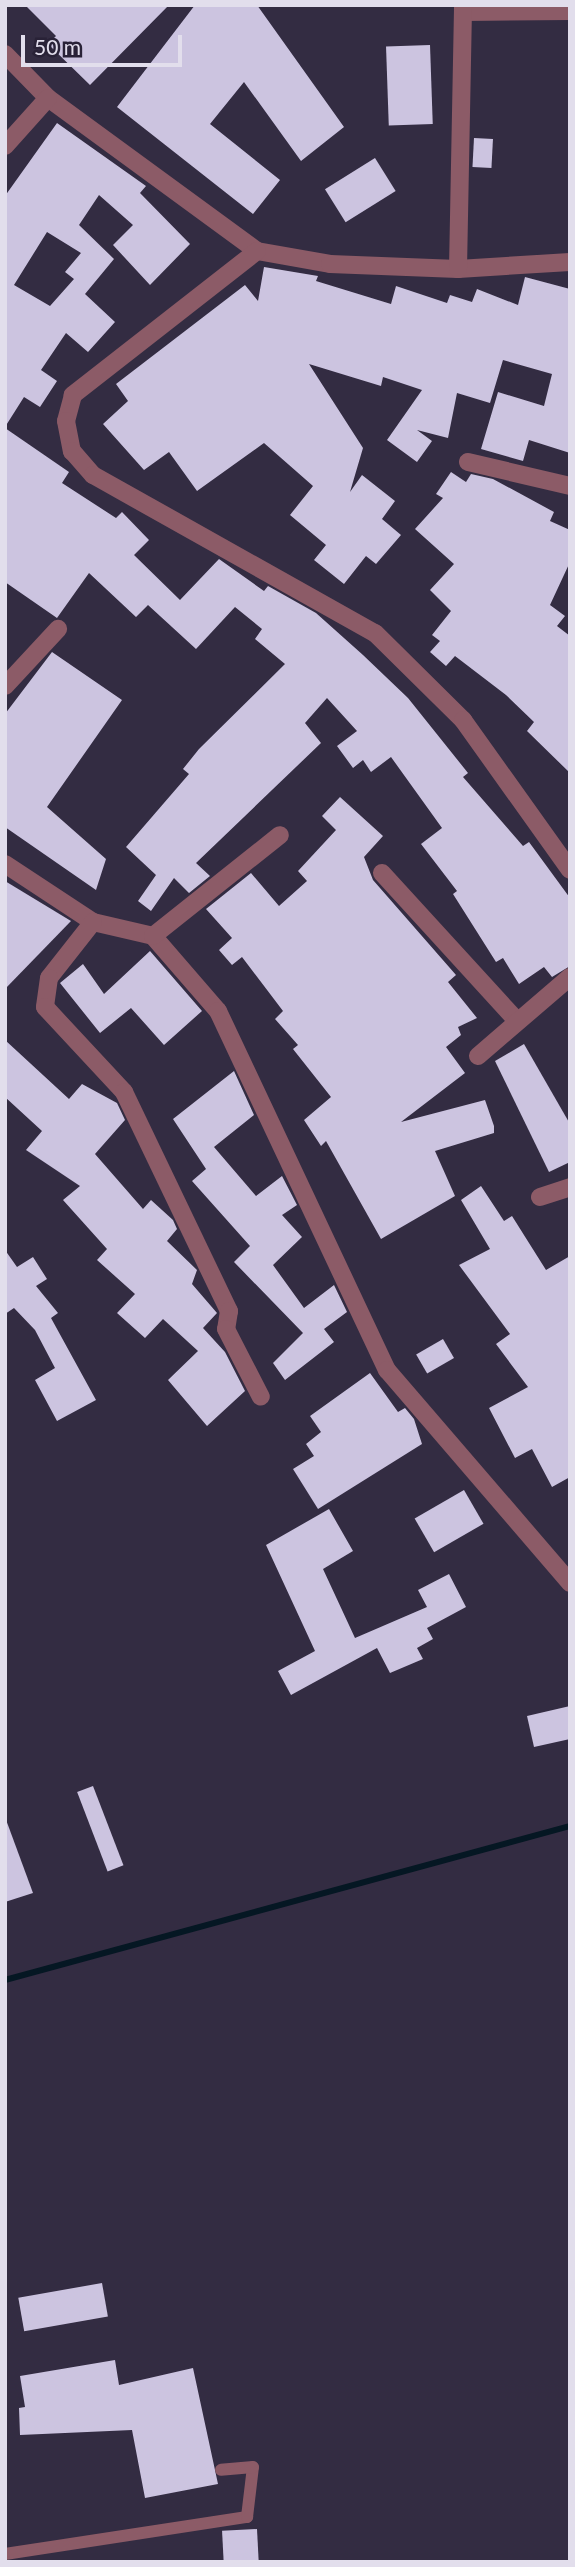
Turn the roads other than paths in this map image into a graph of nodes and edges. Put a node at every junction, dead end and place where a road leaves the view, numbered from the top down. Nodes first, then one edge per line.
1 (463, 9) edge
2 (570, 11) edge
3 (5, 54) edge
4 (48, 98) junction
5 (5, 146) edge
6 (257, 251) junction
7 (570, 262) edge
8 (458, 269) junction
9 (468, 462) dead end
10 (570, 486) edge
11 (58, 629) dead end
12 (5, 686) edge
13 (280, 835) dead end
14 (5, 864) edge
15 (570, 870) edge
16 (382, 873) dead end
17 (93, 922) junction
18 (153, 936) junction
19 (570, 977) edge
20 (517, 1021) junction
21 (478, 1056) dead end
22 (570, 1186) edge
23 (540, 1197) dead end
24 (261, 1397) dead end
25 (570, 1583) edge
26 (221, 2470) dead end
27 (5, 2554) edge

1 - 2 street
1 - 8 street
3 - 4 street
4 - 5 street
4 - 6 street
6 - 8 street
6 - 15 street
7 - 8 street
9 - 10 street
11 - 12 street
13 - 18 street
14 - 17 street
16 - 20 street
17 - 18 street
17 - 24 street
18 - 25 street
19 - 20 street
20 - 21 street
22 - 23 street
26 - 27 lane

